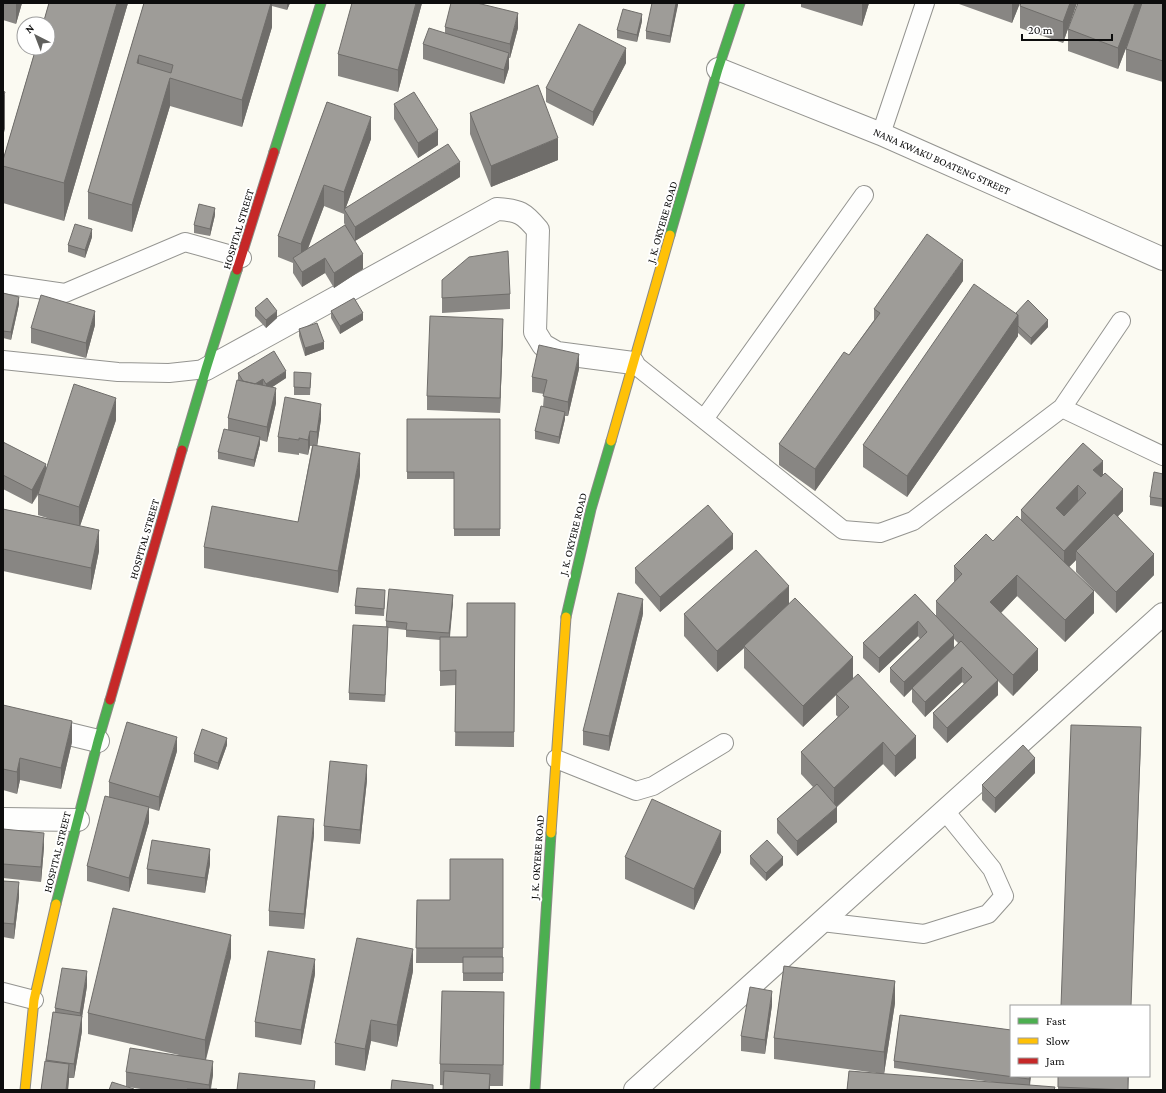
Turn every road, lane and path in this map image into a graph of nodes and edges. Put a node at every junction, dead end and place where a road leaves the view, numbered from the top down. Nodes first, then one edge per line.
1 (321, 3) edge
2 (740, 3) edge
3 (925, 3) edge
4 (718, 69) junction
5 (881, 134) junction
6 (864, 196) dead end
7 (242, 258) junction
8 (1163, 259) edge
9 (3, 284) edge
10 (1121, 321) dead end
11 (3, 360) edge
12 (633, 363) junction
13 (206, 369) junction
14 (1062, 408) junction
15 (704, 419) junction
16 (1163, 456) edge
17 (1163, 614) edge
18 (3, 718) edge
19 (98, 741) junction
20 (724, 743) dead end
21 (556, 759) junction
22 (945, 811) junction
23 (3, 819) edge
24 (78, 820) junction
25 (822, 922) junction
26 (3, 992) edge
27 (34, 1000) junction
28 (25, 1090) edge
29 (535, 1090) edge
30 (635, 1090) edge

1 - 7 street, HOSPITAL STREET
2 - 4 street, J. K. OKYERE ROAD
3 - 5 lane
4 - 5 street, NANA KWAKU BOATENG STREET
4 - 12 street, J. K. OKYERE ROAD
5 - 8 street, NANA KWAKU BOATENG STREET
6 - 15 lane
7 - 9 lane
7 - 13 street, HOSPITAL STREET
10 - 14 lane
11 - 13 lane
12 - 13 street
12 - 15 lane
12 - 21 street, J. K. OKYERE ROAD
13 - 19 street, HOSPITAL STREET
14 - 15 lane
14 - 16 lane
17 - 22 street
18 - 19 street
19 - 24 street, HOSPITAL STREET
20 - 21 lane
21 - 29 street, J. K. OKYERE ROAD
22 - 25 street
22 - 25 lane
23 - 24 street
24 - 27 street, HOSPITAL STREET
25 - 30 street
26 - 27 lane
27 - 28 street, HOSPITAL STREET

